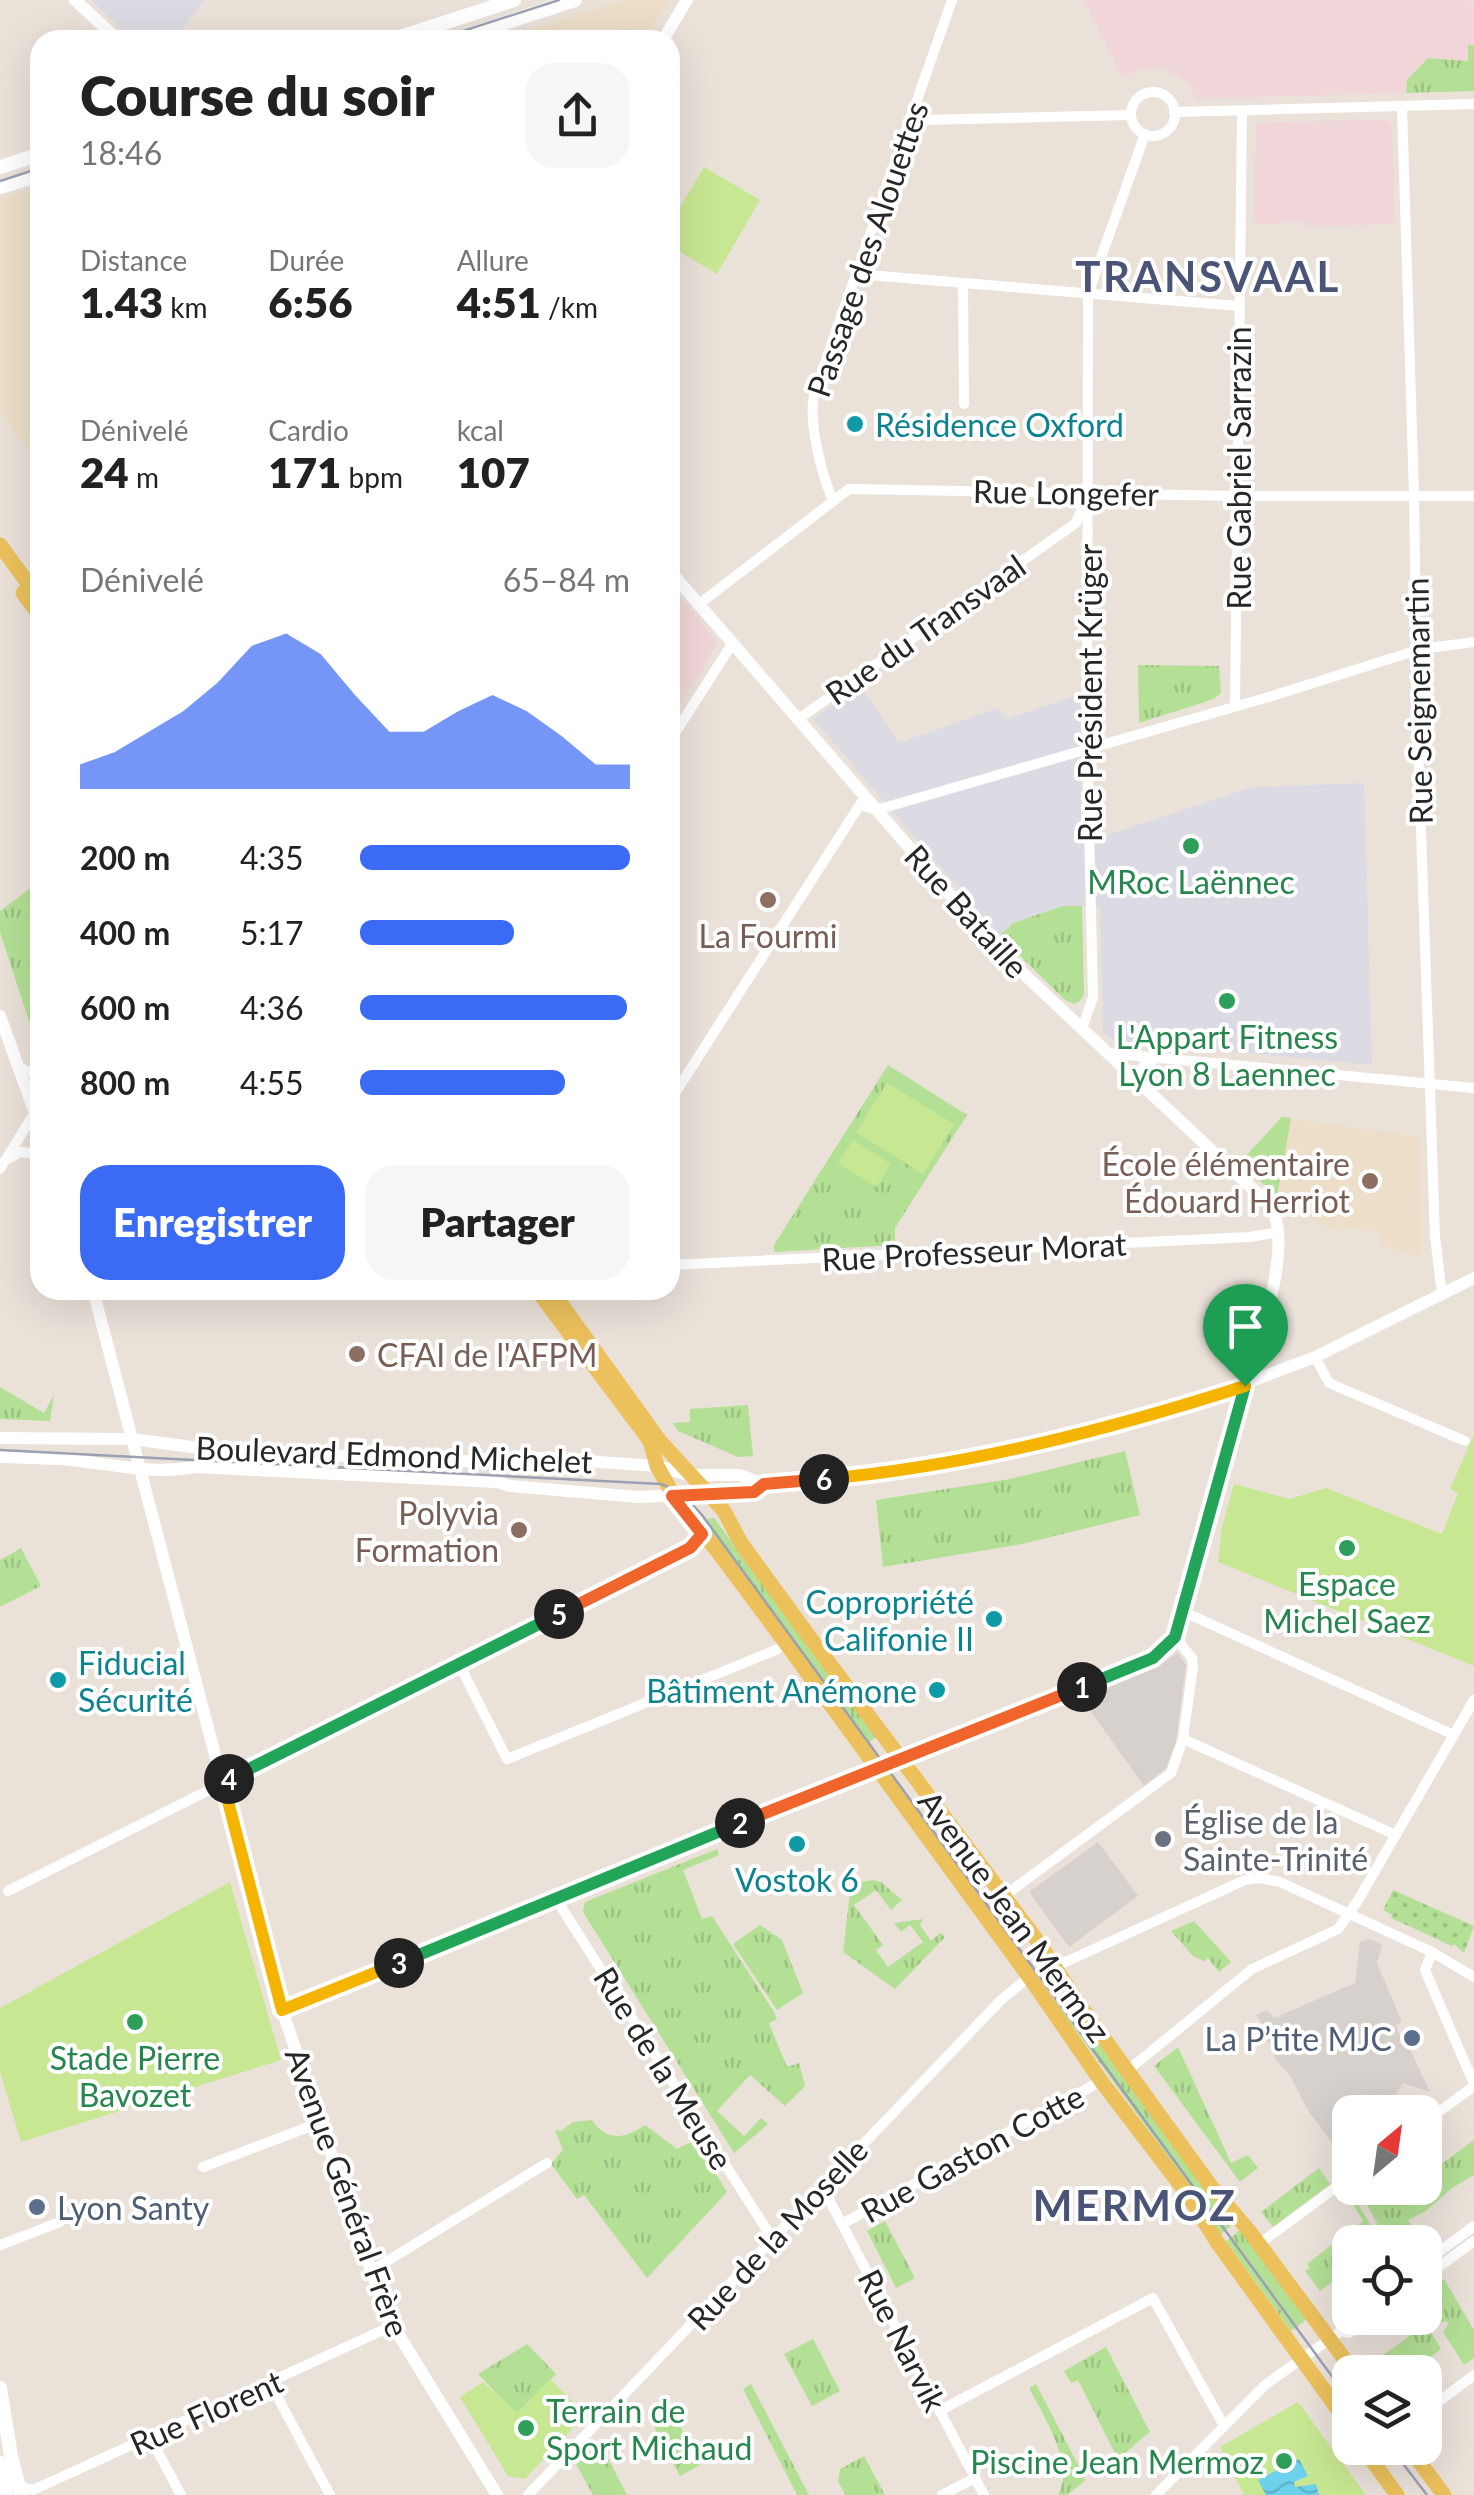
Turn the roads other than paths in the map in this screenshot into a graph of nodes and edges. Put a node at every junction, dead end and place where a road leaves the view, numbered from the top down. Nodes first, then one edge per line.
1 (75, 0) edge
2 (514, 0) edge
3 (574, 0) edge
4 (686, 0) edge
5 (952, 0) edge
6 (107, 30) edge
7 (422, 30) edge
8 (483, 30) edge
9 (669, 30) edge
10 (1474, 104) edge
11 (1402, 107) junction
12 (1242, 110) junction
13 (1174, 112) junction
14 (1131, 114) junction
15 (910, 117) junction
16 (1144, 134) junction
17 (30, 157) edge
18 (0, 167) edge
19 (30, 177) edge
20 (0, 187) edge
21 (856, 274) junction
22 (963, 284) junction
23 (1088, 294) junction
24 (1238, 306) junction
25 (964, 404) dead end
26 (1087, 492) junction
27 (1414, 495) junction
28 (1238, 496) junction
29 (1474, 496) edge
30 (833, 501) junction
31 (0, 545) edge
32 (0, 562) edge
33 (680, 583) edge
34 (30, 586) edge
35 (30, 602) edge
36 (698, 605) junction
37 (1474, 642) edge
38 (732, 644) junction
39 (1418, 653) junction
40 (1235, 706) junction
41 (797, 720) junction
42 (680, 726) edge
43 (1087, 748) junction
44 (862, 800) junction
45 (876, 810) junction
46 (0, 1016) edge
47 (1082, 1029) junction
48 (1105, 1052) junction
49 (1158, 1058) junction
50 (17, 1066) junction
51 (30, 1076) edge
52 (1136, 1082) junction
53 (1429, 1084) junction
54 (680, 1085) edge
55 (1474, 1088) edge
56 (30, 1093) edge
57 (30, 1120) edge
58 (30, 1154) edge
59 (0, 1170) edge
60 (1278, 1232) junction
61 (680, 1266) edge
62 (1474, 1278) edge
63 (1442, 1295) junction
64 (95, 1300) edge
65 (544, 1300) edge
66 (558, 1300) edge
67 (1315, 1357) junction
68 (1245, 1386) junction
69 (0, 1438) edge
70 (132, 1439) junction
71 (1465, 1441) dead end
72 (0, 1457) edge
73 (656, 1466) junction
74 (141, 1470) junction
75 (689, 1474) junction
76 (764, 1484) junction
77 (710, 1494) junction
78 (672, 1496) junction
79 (702, 1534) junction
80 (1184, 1612) junction
81 (1175, 1637) junction
82 (785, 1642) junction
83 (459, 1664) junction
84 (1474, 1700) edge
85 (1454, 1735) junction
86 (1183, 1739) junction
87 (903, 1757) junction
88 (876, 1768) junction
89 (223, 1782) junction
90 (1396, 1835) junction
91 (8, 1891) dead end
92 (1004, 1896) junction
93 (556, 1899) junction
94 (1350, 1914) junction
95 (1432, 1952) junction
96 (1056, 1966) junction
97 (1474, 1977) edge
98 (1030, 1978) junction
99 (282, 2010) junction
100 (1127, 2070) junction
101 (1101, 2081) junction
102 (1474, 2085) edge
103 (1442, 2109) edge
104 (319, 2122) junction
105 (547, 2163) dead end
106 (203, 2167) dead end
107 (822, 2186) junction
108 (1332, 2190) edge
109 (60, 2222) dead end
110 (842, 2224) junction
111 (1474, 2226) edge
112 (772, 2238) junction
113 (1474, 2242) edge
114 (1259, 2244) junction
115 (0, 2245) edge
116 (1442, 2250) edge
117 (1442, 2265) edge
118 (372, 2271) junction
119 (392, 2326) junction
120 (1332, 2331) edge
121 (1335, 2335) joint
122 (1345, 2355) edge
123 (1302, 2359) junction
124 (1474, 2375) edge
125 (270, 2382) junction
126 (0, 2388) edge
127 (1442, 2399) edge
128 (1332, 2401) edge
129 (940, 2411) junction
130 (1224, 2426) junction
131 (150, 2437) junction
132 (0, 2464) edge
133 (1375, 2465) edge
134 (1422, 2465) edge
135 (975, 2478) junction
136 (10, 2488) edge
137 (181, 2495) edge
138 (330, 2495) edge
139 (497, 2495) edge
140 (528, 2495) edge
141 (942, 2495) edge
142 (984, 2495) edge
143 (1156, 2495) edge
144 (1397, 2495) edge
145 (1444, 2495) edge

1 - 6 street
2 - 7 main road
3 - 8 main road
4 - 9 street
5 - 15 street, Passage des Alouettes
10 - 11 street
11 - 12 street
11 - 27 street, Rue Seignemartin
12 - 13 street
12 - 24 street, Rue Gabriel Sarrazin
13 - 14 street
13 - 16 street
14 - 15 street
14 - 16 street
15 - 21 street, Passage des Alouettes
16 - 23 street, Rue Président Krüger
17 - 18 main road
19 - 20 main road
21 - 22 street
21 - 30 street, Passage des Alouettes
22 - 23 street
22 - 25 street
23 - 24 street
23 - 26 street, Rue Président Krüger
24 - 28 street, Rue Gabriel Sarrazin
26 - 28 street, Rue Longefer
26 - 30 street, Rue Longefer
26 - 41 street, Rue du Transvaal
26 - 43 street, Rue Président Krüger
27 - 28 street, Rue Longefer
27 - 29 street, Rue Longefer
27 - 39 street, Rue Seignemartin
28 - 40 street, Rue Gabriel Sarrazin
30 - 36 street, Rue Longefer
31 - 34 main road
32 - 35 main road
33 - 36 street, Rue Bataille
36 - 38 street, Rue Bataille
37 - 39 street
38 - 41 street, Rue Bataille
38 - 42 street
39 - 40 street
39 - 53 street, Rue Seignemartin
40 - 43 street
41 - 44 street, Rue Bataille
43 - 45 street
43 - 47 street, Rue Président Krüger
44 - 45 street, Rue Bataille
44 - 54 street
45 - 47 street, Rue Bataille
46 - 50 street
47 - 48 street, Rue Bataille
48 - 49 street
48 - 52 street, Rue Bataille
49 - 52 street
49 - 53 street
50 - 51 street
50 - 56 street
52 - 60 street, Rue Bataille
53 - 55 street
53 - 63 street, Rue Seignemartin
57 - 59 street
58 - 59 street
60 - 61 street, Rue Professeur Morat
60 - 68 street
62 - 63 street
63 - 67 street
64 - 70 street, Avenue Général Frère
65 - 73 main road, Avenue Jean Mermoz
66 - 75 main road, Avenue Jean Mermoz
67 - 68 street
67 - 71 street
68 - 76 street
68 - 80 street
69 - 70 street, Boulevard Edmond Michelet
70 - 73 street, Boulevard Edmond Michelet
70 - 74 street, Avenue Général Frère
72 - 74 street, Boulevard Edmond Michelet
73 - 75 street, Boulevard Edmond Michelet
73 - 78 main road, Avenue Jean Mermoz
74 - 78 street, Boulevard Edmond Michelet
74 - 89 street, Avenue Général Frère
75 - 76 street, Boulevard Edmond Michelet
75 - 77 main road, Avenue Jean Mermoz
76 - 77 street, Boulevard Edmond Michelet
77 - 78 street, Boulevard Edmond Michelet
77 - 87 main road, Avenue Jean Mermoz
78 - 79 main road, Avenue Jean Mermoz
79 - 82 main road, Avenue Jean Mermoz
79 - 83 street
80 - 81 street
80 - 85 street
81 - 86 street
81 - 87 street
82 - 83 street
82 - 88 main road, Avenue Jean Mermoz
83 - 89 street
84 - 85 street
85 - 90 street
86 - 90 street
86 - 92 street
87 - 88 street
87 - 92 main road, Avenue Jean Mermoz
88 - 93 street
88 - 98 main road, Avenue Jean Mermoz
89 - 91 street
89 - 99 street, Avenue Général Frère
90 - 94 street
92 - 96 main road, Avenue Jean Mermoz
93 - 99 street
93 - 112 street, Rue de la Meuse
94 - 95 street, Rue de la Moselle
94 - 96 street, Rue de la Moselle
94 - 100 street
95 - 97 street, Rue de la Moselle
95 - 102 street
96 - 98 street, Rue de la Moselle
96 - 100 main road, Avenue Jean Mermoz
98 - 101 main road, Avenue Jean Mermoz
98 - 107 street, Rue de la Moselle
99 - 104 street, Avenue Général Frère
100 - 114 main road, Avenue Jean Mermoz
101 - 110 street, Rue Gaston Cotte
101 - 123 main road, Avenue Jean Mermoz
102 - 103 street
104 - 106 street
104 - 118 street, Avenue Général Frère
105 - 118 street
107 - 110 street, Rue Narvik
107 - 112 street, Rue de la Moselle
108 - 114 street
109 - 115 street
110 - 129 street, Rue Narvik
111 - 116 street
112 - 140 street, Rue de la Moselle
113 - 117 street
114 - 120 main road, Avenue Jean Mermoz
118 - 119 street, Avenue Général Frère
119 - 125 street, Rue Florent
119 - 139 street, Avenue Général Frère
121 - 122 main road, Avenue Jean Mermoz
121 - 123 street
123 - 128 main road, Avenue Jean Mermoz
123 - 130 street
124 - 127 street
125 - 131 street, Rue Florent
125 - 138 street
126 - 136 main road
129 - 130 street
129 - 135 street, Rue Narvik
130 - 143 street
131 - 136 street, Rue Florent
131 - 137 street
132 - 136 main road
133 - 144 main road
134 - 145 main road
135 - 141 street
135 - 142 street, Rue Narvik

